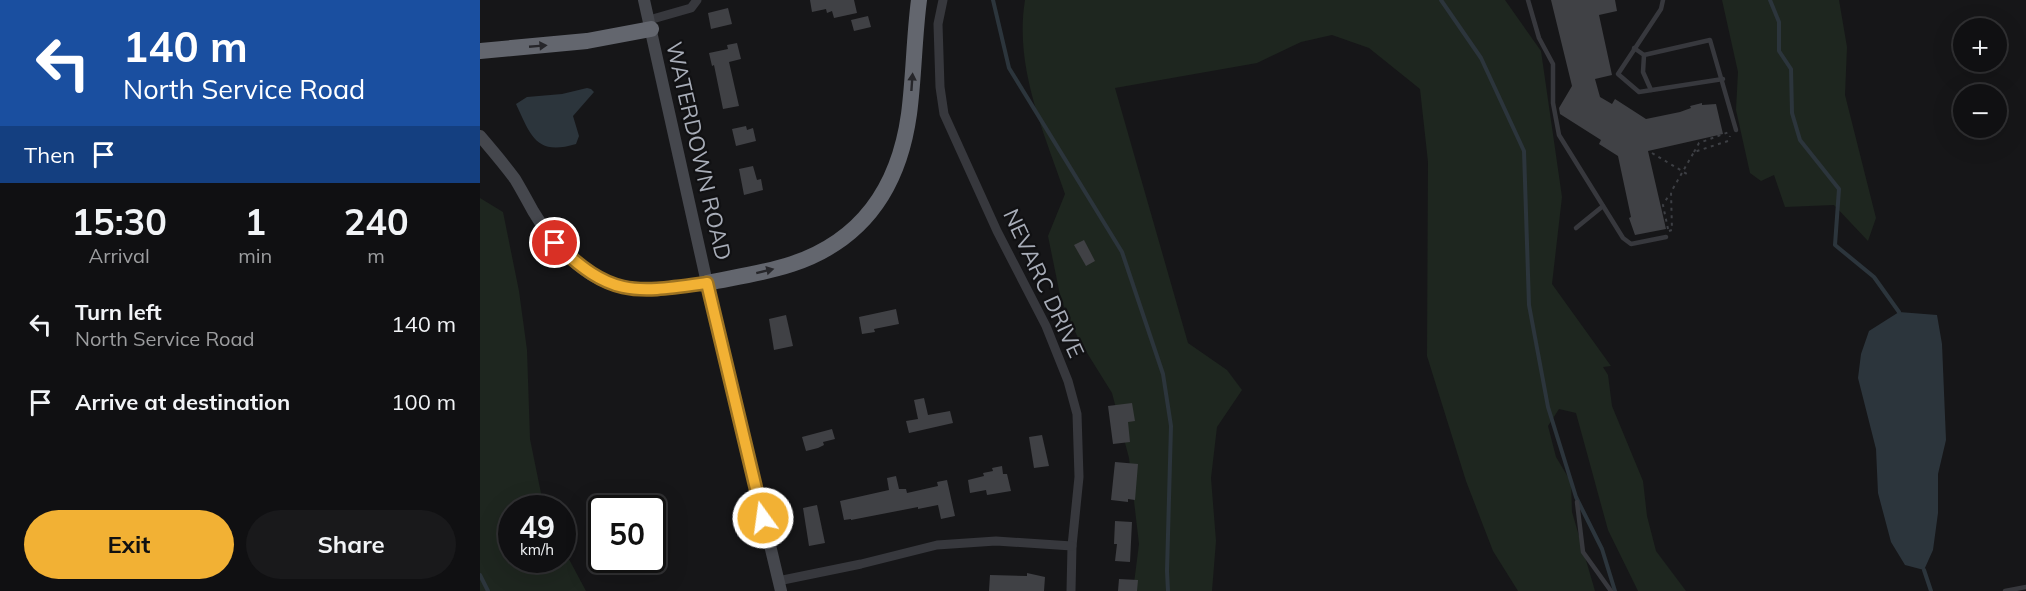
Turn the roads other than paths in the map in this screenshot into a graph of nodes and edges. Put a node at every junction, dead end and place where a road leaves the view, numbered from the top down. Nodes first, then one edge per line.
1 (644, 0) edge
2 (697, 0) edge
3 (919, 0) edge
4 (943, 0) edge
5 (1528, 0) edge
6 (1663, 0) edge
7 (650, 25) junction
8 (1634, 48) junction
9 (480, 51) edge
10 (1644, 55) junction
11 (1723, 79) junction
12 (1650, 90) junction
13 (1736, 130) road end
14 (480, 136) edge
15 (1603, 206) junction
16 (1576, 228) dead end
17 (1666, 237) road end
18 (707, 283) junction
19 (1577, 501) dead end
20 (1072, 546) junction
21 (779, 586) edge
22 (2026, 587) edge
23 (1071, 591) edge
24 (1611, 591) edge
25 (2005, 591) edge

1 - 7 main road, WATERDOWN ROAD
2 - 7 street
18 -> 3 highway
4 - 20 street, NEVARC DRIVE
5 - 15 lane
6 - 8 lane
9 -> 7 highway
7 - 18 main road, WATERDOWN ROAD
8 - 10 lane
8 - 12 lane
10 - 11 lane
10 - 12 lane
11 - 12 lane
11 - 13 lane
14 - 18 main road
15 - 16 lane
15 - 17 lane
18 - 21 main road, WATERDOWN ROAD
19 - 24 lane
20 - 21 street
20 - 23 street, NEVARC DRIVE
22 - 25 lane

